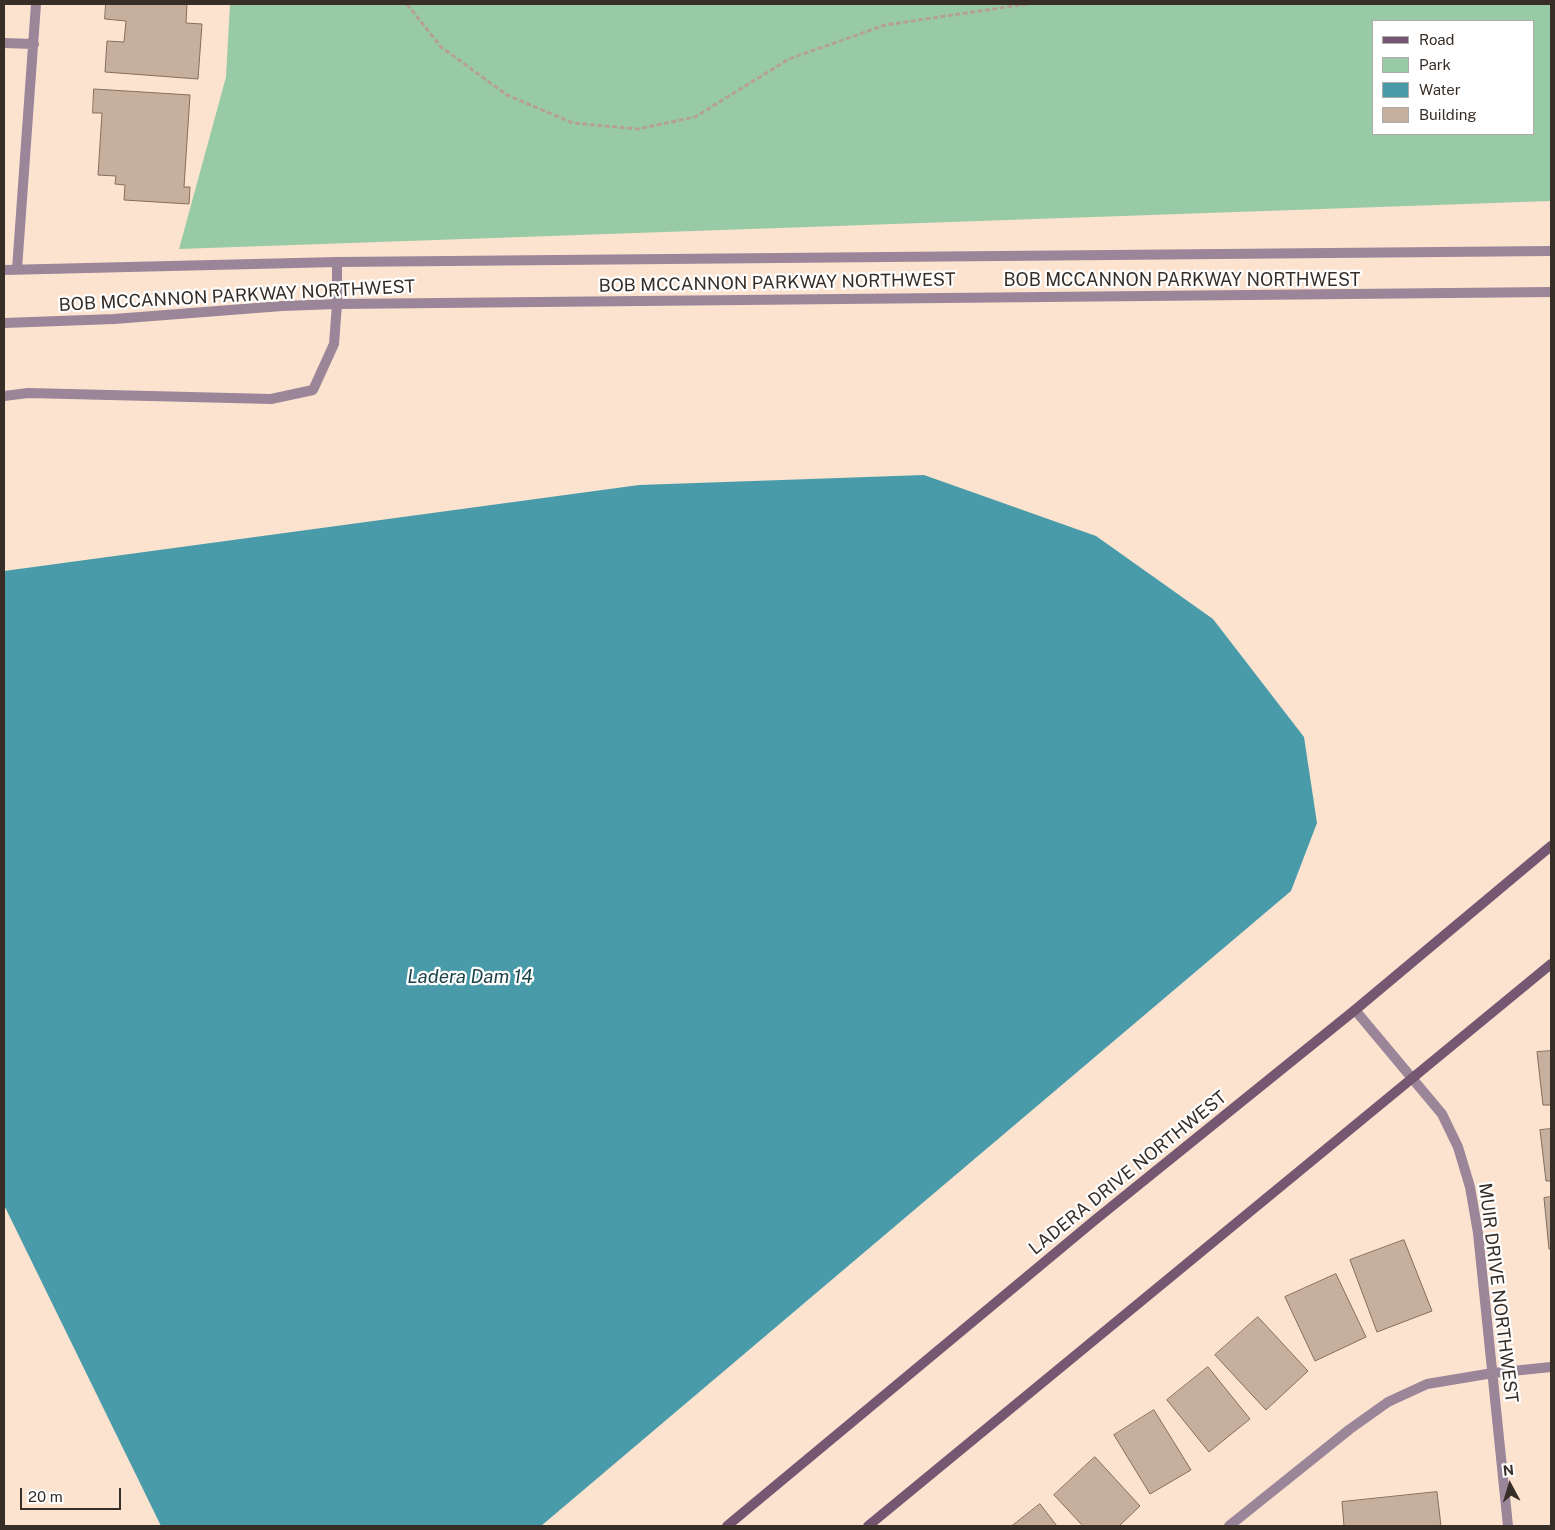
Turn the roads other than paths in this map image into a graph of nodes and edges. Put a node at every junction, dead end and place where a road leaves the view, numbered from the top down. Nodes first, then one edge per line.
1 (36, 4) edge
2 (4, 43) edge
3 (34, 44) junction
4 (1551, 251) edge
5 (337, 262) junction
6 (17, 269) junction
7 (4, 270) edge
8 (1551, 292) edge
9 (336, 304) junction
10 (4, 323) edge
11 (4, 396) edge
12 (1551, 846) edge
13 (1551, 964) edge
14 (1355, 1010) junction
15 (1412, 1078) junction
16 (1551, 1367) edge
17 (1493, 1373) junction
18 (727, 1526) edge
19 (868, 1526) edge
20 (1229, 1526) edge
21 (1508, 1526) edge

1 - 3 street
2 - 3 street
3 - 6 street
4 - 5 street, BOB MCCANNON PARKWAY NORTHWEST
5 - 6 street, BOB MCCANNON PARKWAY NORTHWEST
5 - 9 street
6 - 7 street, BOB MCCANNON PARKWAY NORTHWEST
8 - 9 street, BOB MCCANNON PARKWAY NORTHWEST
9 - 10 street, BOB MCCANNON PARKWAY NORTHWEST
9 - 11 street
12 - 14 main road, LADERA DRIVE NORTHWEST
13 - 15 main road
14 - 15 street, MUIR DRIVE NORTHWEST
14 - 18 main road, LADERA DRIVE NORTHWEST
15 - 17 street, MUIR DRIVE NORTHWEST
15 - 19 main road
16 - 17 street
17 - 20 street
17 - 21 street, MUIR DRIVE NORTHWEST

